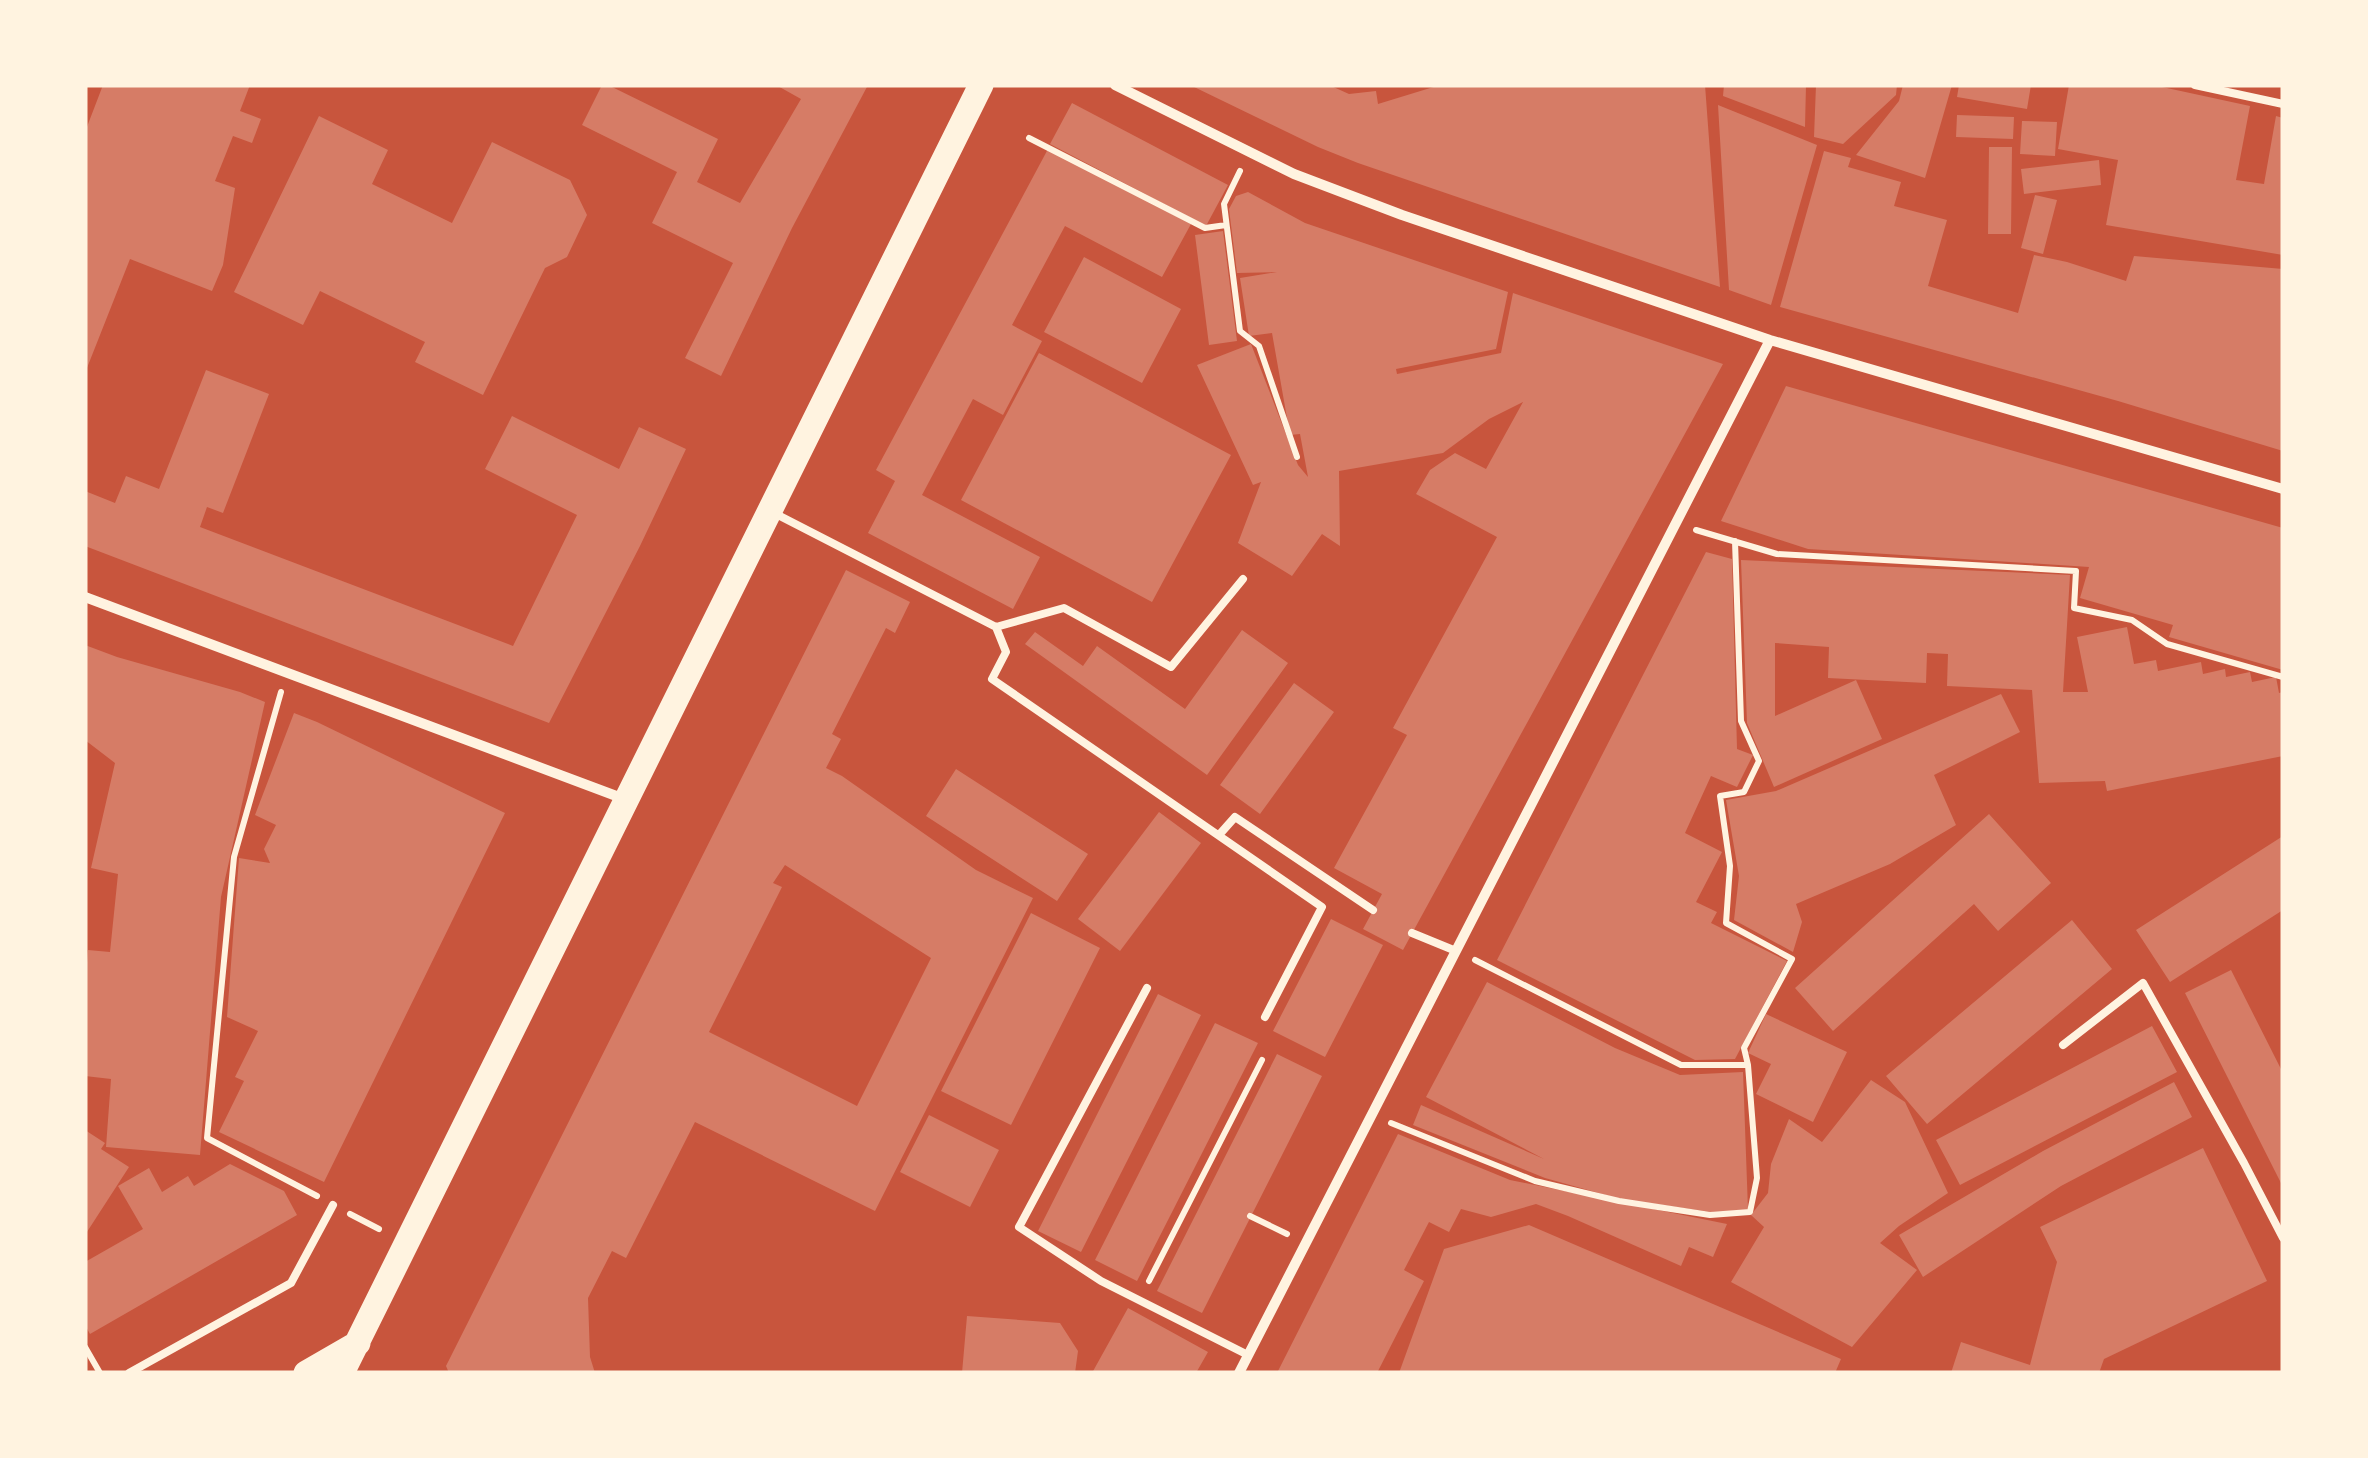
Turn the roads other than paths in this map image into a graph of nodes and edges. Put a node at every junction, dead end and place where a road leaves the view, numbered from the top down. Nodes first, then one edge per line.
1 (981, 85) edge
2 (1115, 85) edge
3 (2195, 85) edge
4 (2283, 104) edge
5 (1770, 340) junction
6 (2283, 489) edge
7 (770, 510) junction
8 (1243, 579) dead end
9 (85, 597) edge
10 (996, 627) junction
11 (627, 800) junction
12 (1219, 835) junction
13 (1372, 910) dead end
14 (1412, 933) dead end
15 (1456, 951) junction
16 (1147, 988) dead end
17 (1265, 1017) dead end
18 (2063, 1045) dead end
19 (333, 1205) road end
20 (2283, 1238) edge
21 (358, 1342) junction
22 (1248, 1356) junction
23 (130, 1373) edge
24 (306, 1373) edge
25 (342, 1373) edge
26 (358, 1373) edge
27 (1240, 1373) edge

1 - 7 main road
2 - 5 street
3 - 4 lane
5 - 6 street
5 - 15 street
7 - 10 lane
7 - 11 main road
8 - 10 lane
9 - 11 street
10 - 12 lane
11 - 21 main road
12 - 13 lane
12 - 17 lane
14 - 15 lane
15 - 22 street
16 - 22 lane
18 - 20 lane
19 - 23 lane
21 - 24 main road
21 - 25 main road
21 - 26 main road
22 - 27 street

